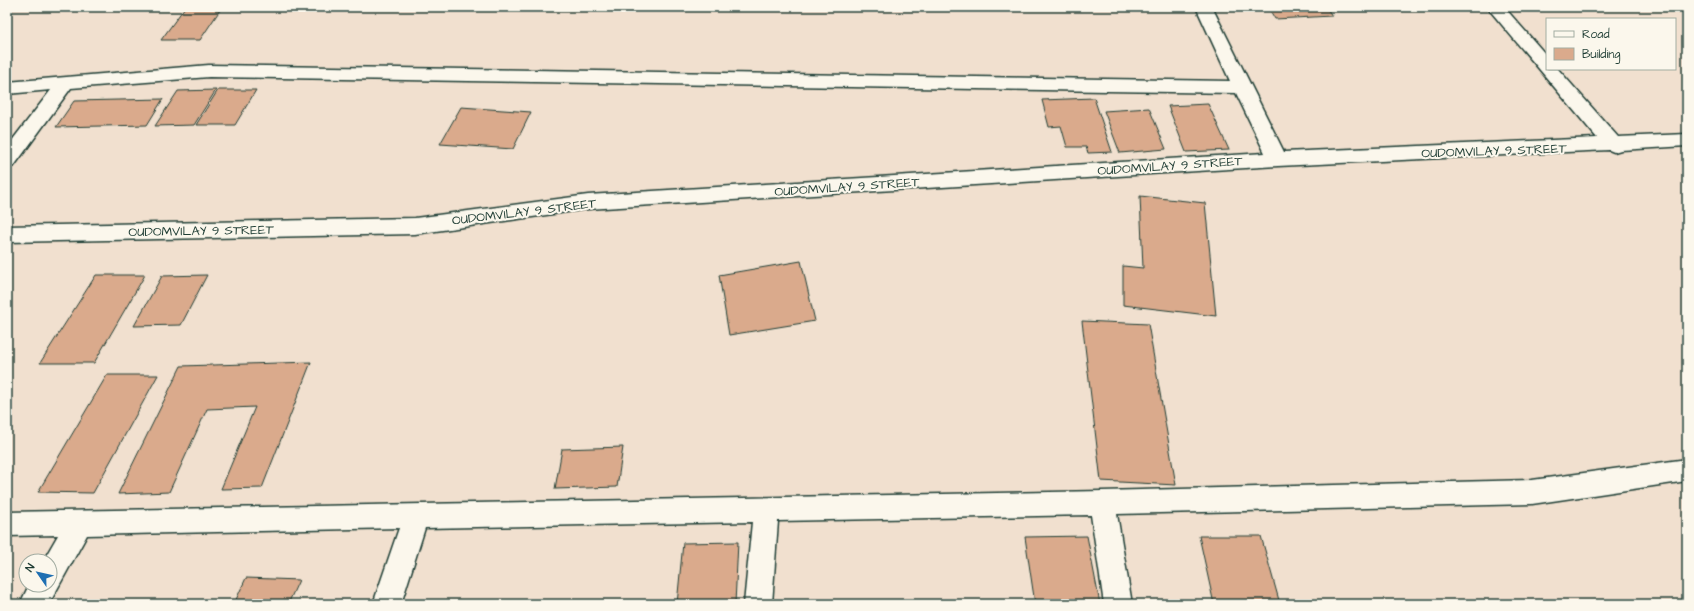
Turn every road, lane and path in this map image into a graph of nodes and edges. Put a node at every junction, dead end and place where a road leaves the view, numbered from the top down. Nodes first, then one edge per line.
1 (1204, 7) edge
2 (1495, 7) edge
3 (1546, 66) edge
4 (1550, 70) edge
5 (66, 83) junction
6 (1242, 87) junction
7 (7, 88) edge
8 (1687, 140) edge
9 (1614, 145) junction
10 (1278, 159) junction
11 (7, 161) edge
12 (7, 234) edge
13 (1687, 470) edge
14 (1102, 503) junction
15 (766, 509) junction
16 (416, 516) junction
17 (79, 523) junction
18 (7, 524) edge
19 (58, 561) edge
20 (40, 593) edge
21 (34, 604) edge
22 (387, 604) edge
23 (758, 604) edge
24 (1118, 604) edge

1 - 6 street
2 - 3 street
4 - 9 street
5 - 6 street
5 - 7 street
5 - 11 street
6 - 10 street
8 - 9 street, OUDOMVILAY 9 STREET
9 - 10 street, OUDOMVILAY 9 STREET
10 - 12 street, OUDOMVILAY 9 STREET
13 - 14 street
14 - 15 street
14 - 24 street
15 - 16 street
15 - 23 street
16 - 17 street
16 - 22 street
17 - 18 street
17 - 19 street
20 - 21 street

